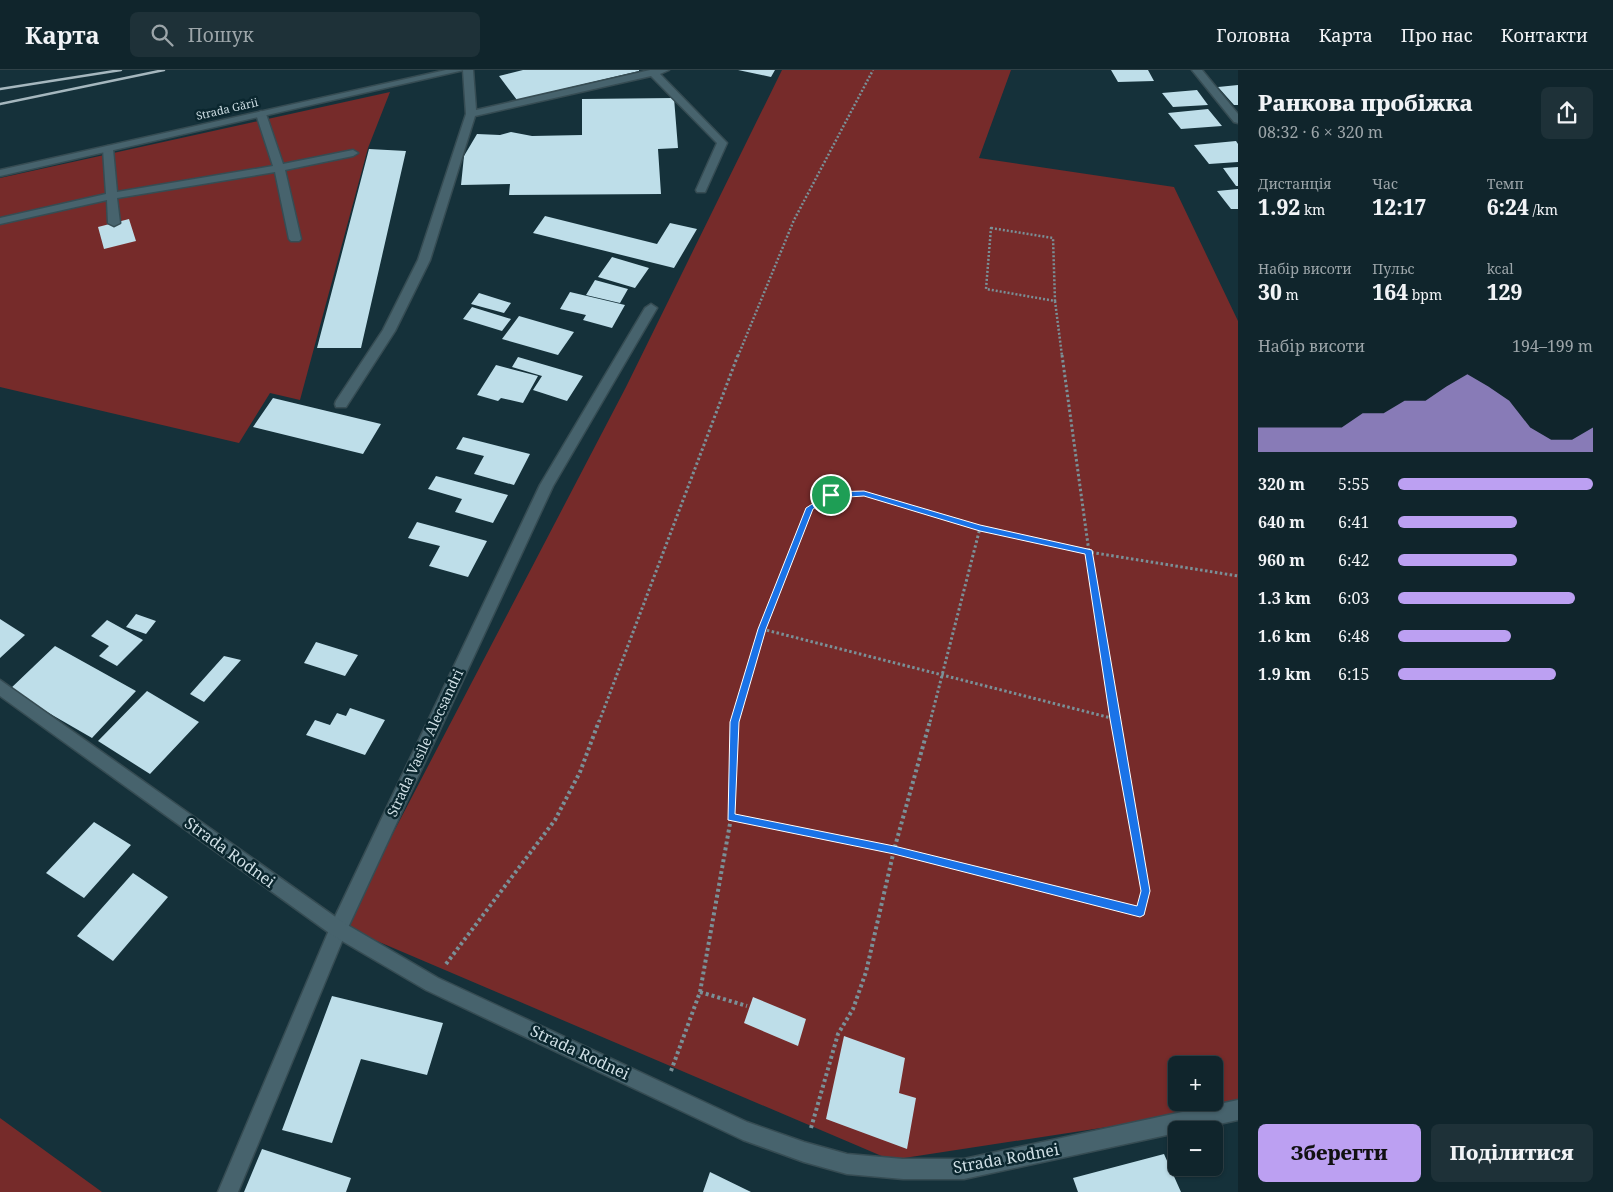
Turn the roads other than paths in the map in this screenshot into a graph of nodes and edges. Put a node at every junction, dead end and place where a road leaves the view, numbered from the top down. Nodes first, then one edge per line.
1 (459, 70) edge
2 (468, 70) edge
3 (664, 70) edge
4 (1197, 70) edge
5 (653, 72) junction
6 (261, 114) junction
7 (471, 114) junction
8 (1238, 120) edge
9 (108, 148) junction
10 (353, 153) dead end
11 (278, 168) junction
12 (0, 173) edge
13 (701, 190) dead end
14 (112, 196) junction
15 (0, 221) edge
16 (114, 223) dead end
17 (295, 239) dead end
18 (651, 308) dead end
19 (341, 404) dead end
20 (0, 687) edge
21 (338, 929) junction
22 (1238, 1110) edge
23 (228, 1192) edge

1 - 6 street, Strada Gării
2 - 7 street
3 - 5 street
4 - 8 street
5 - 7 street
5 - 13 street
6 - 9 street, Strada Gării
6 - 11 street
7 - 19 street
9 - 12 street, Strada Gării
9 - 14 street
10 - 11 street
11 - 14 street
11 - 17 street
14 - 15 street
14 - 16 street
18 - 21 street, Strada Vasile Alecsandri
20 - 21 street, Strada Rodnei
21 - 22 street, Strada Rodnei
21 - 23 street, Strada Vasile Alecsandri

